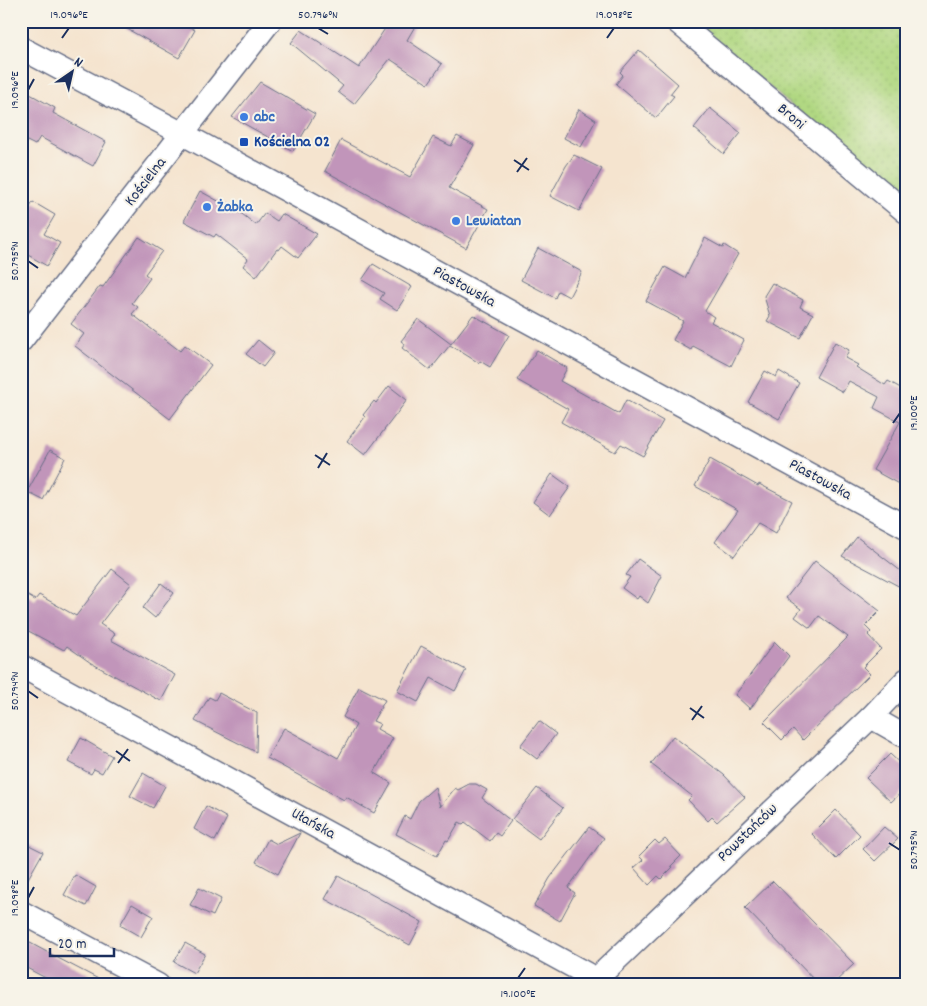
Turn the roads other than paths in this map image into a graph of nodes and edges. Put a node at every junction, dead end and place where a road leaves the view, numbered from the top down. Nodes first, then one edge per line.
1 (270, 21) edge
2 (676, 21) edge
3 (21, 48) edge
4 (183, 134) junction
5 (906, 212) edge
6 (21, 341) edge
7 (906, 527) edge
8 (21, 666) edge
9 (906, 680) edge
10 (871, 717) junction
11 (906, 737) edge
12 (21, 912) edge
13 (596, 983) edge
14 (158, 985) edge

1 - 4 street, Kościelna
2 - 5 street, Broni
3 - 4 street, Piastowska
4 - 6 street, Kościelna
4 - 7 street, Piastowska
8 - 13 street, Ułańska
9 - 10 street, Powstańców
10 - 11 street
10 - 13 street, Powstańców
12 - 14 street

